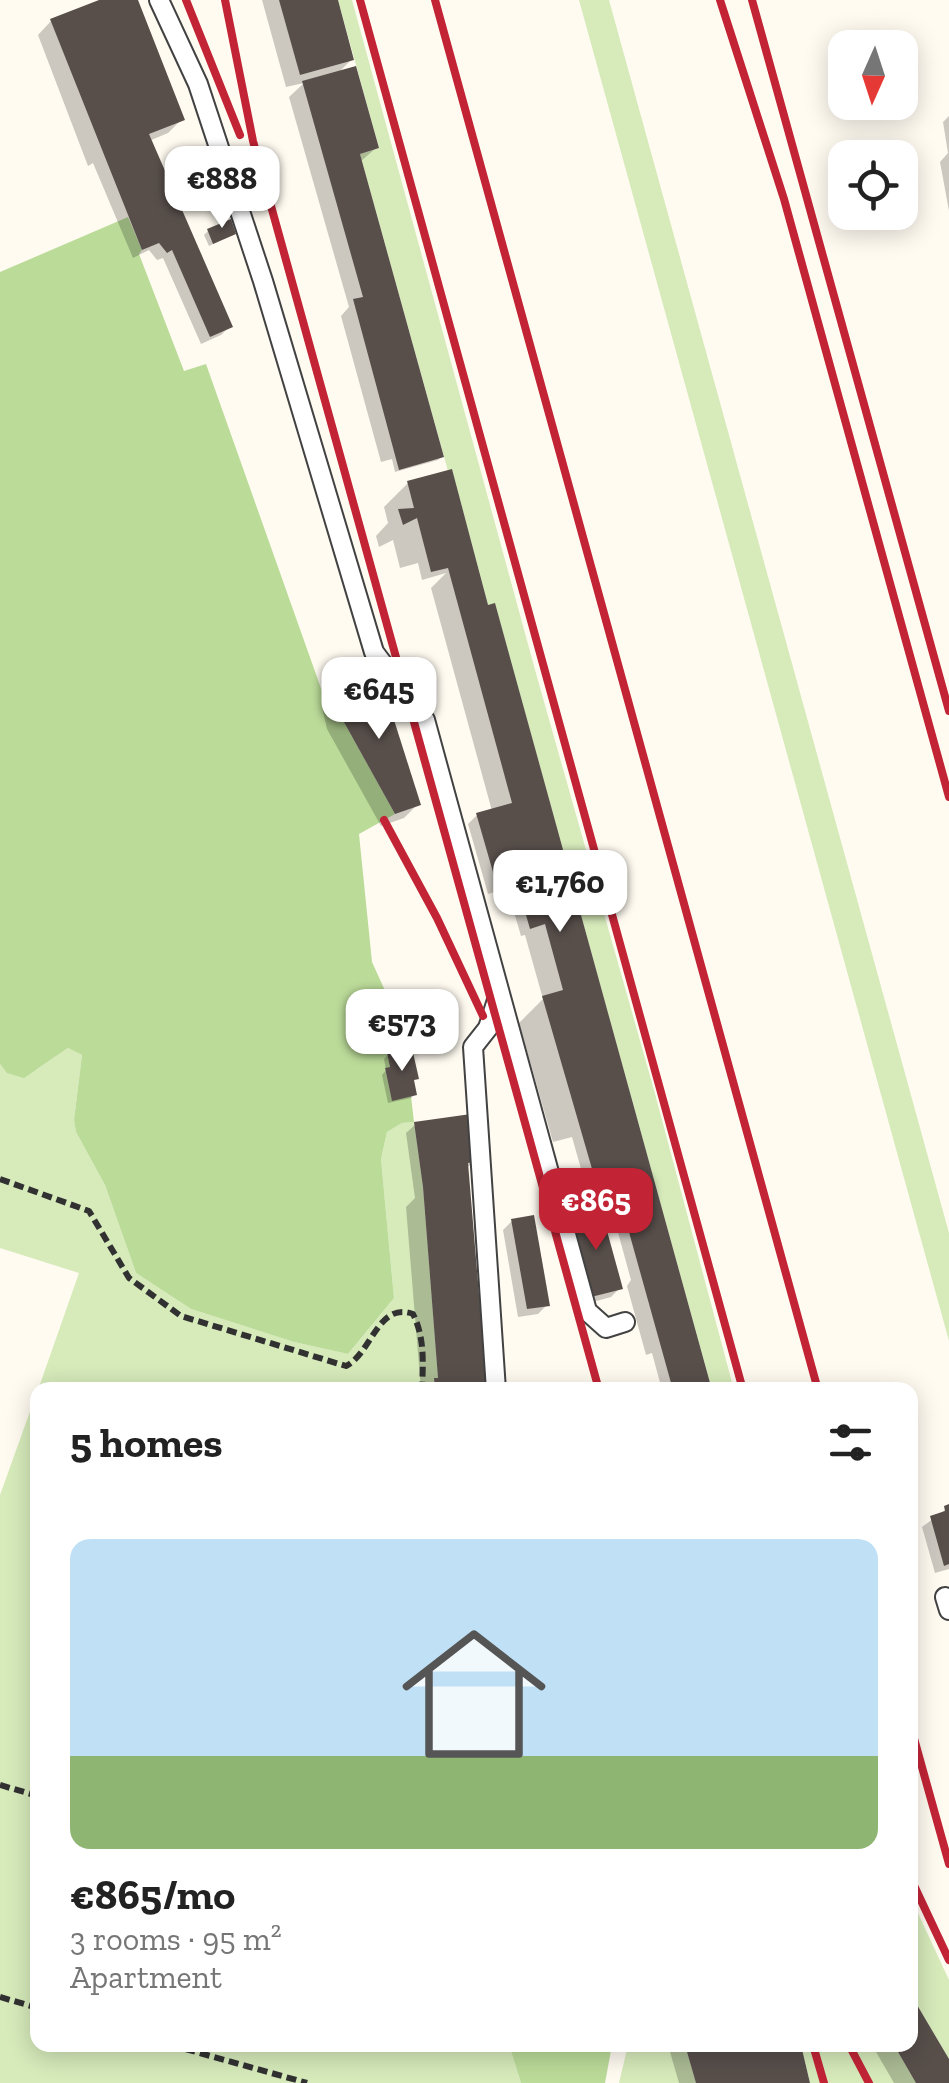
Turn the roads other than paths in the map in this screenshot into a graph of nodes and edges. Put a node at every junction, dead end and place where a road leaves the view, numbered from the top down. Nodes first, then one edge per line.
1 (159, 0) edge
2 (500, 991) junction
3 (625, 1322) dead end
4 (495, 1382) edge

1 - 2 lane
2 - 3 lane
2 - 4 lane

